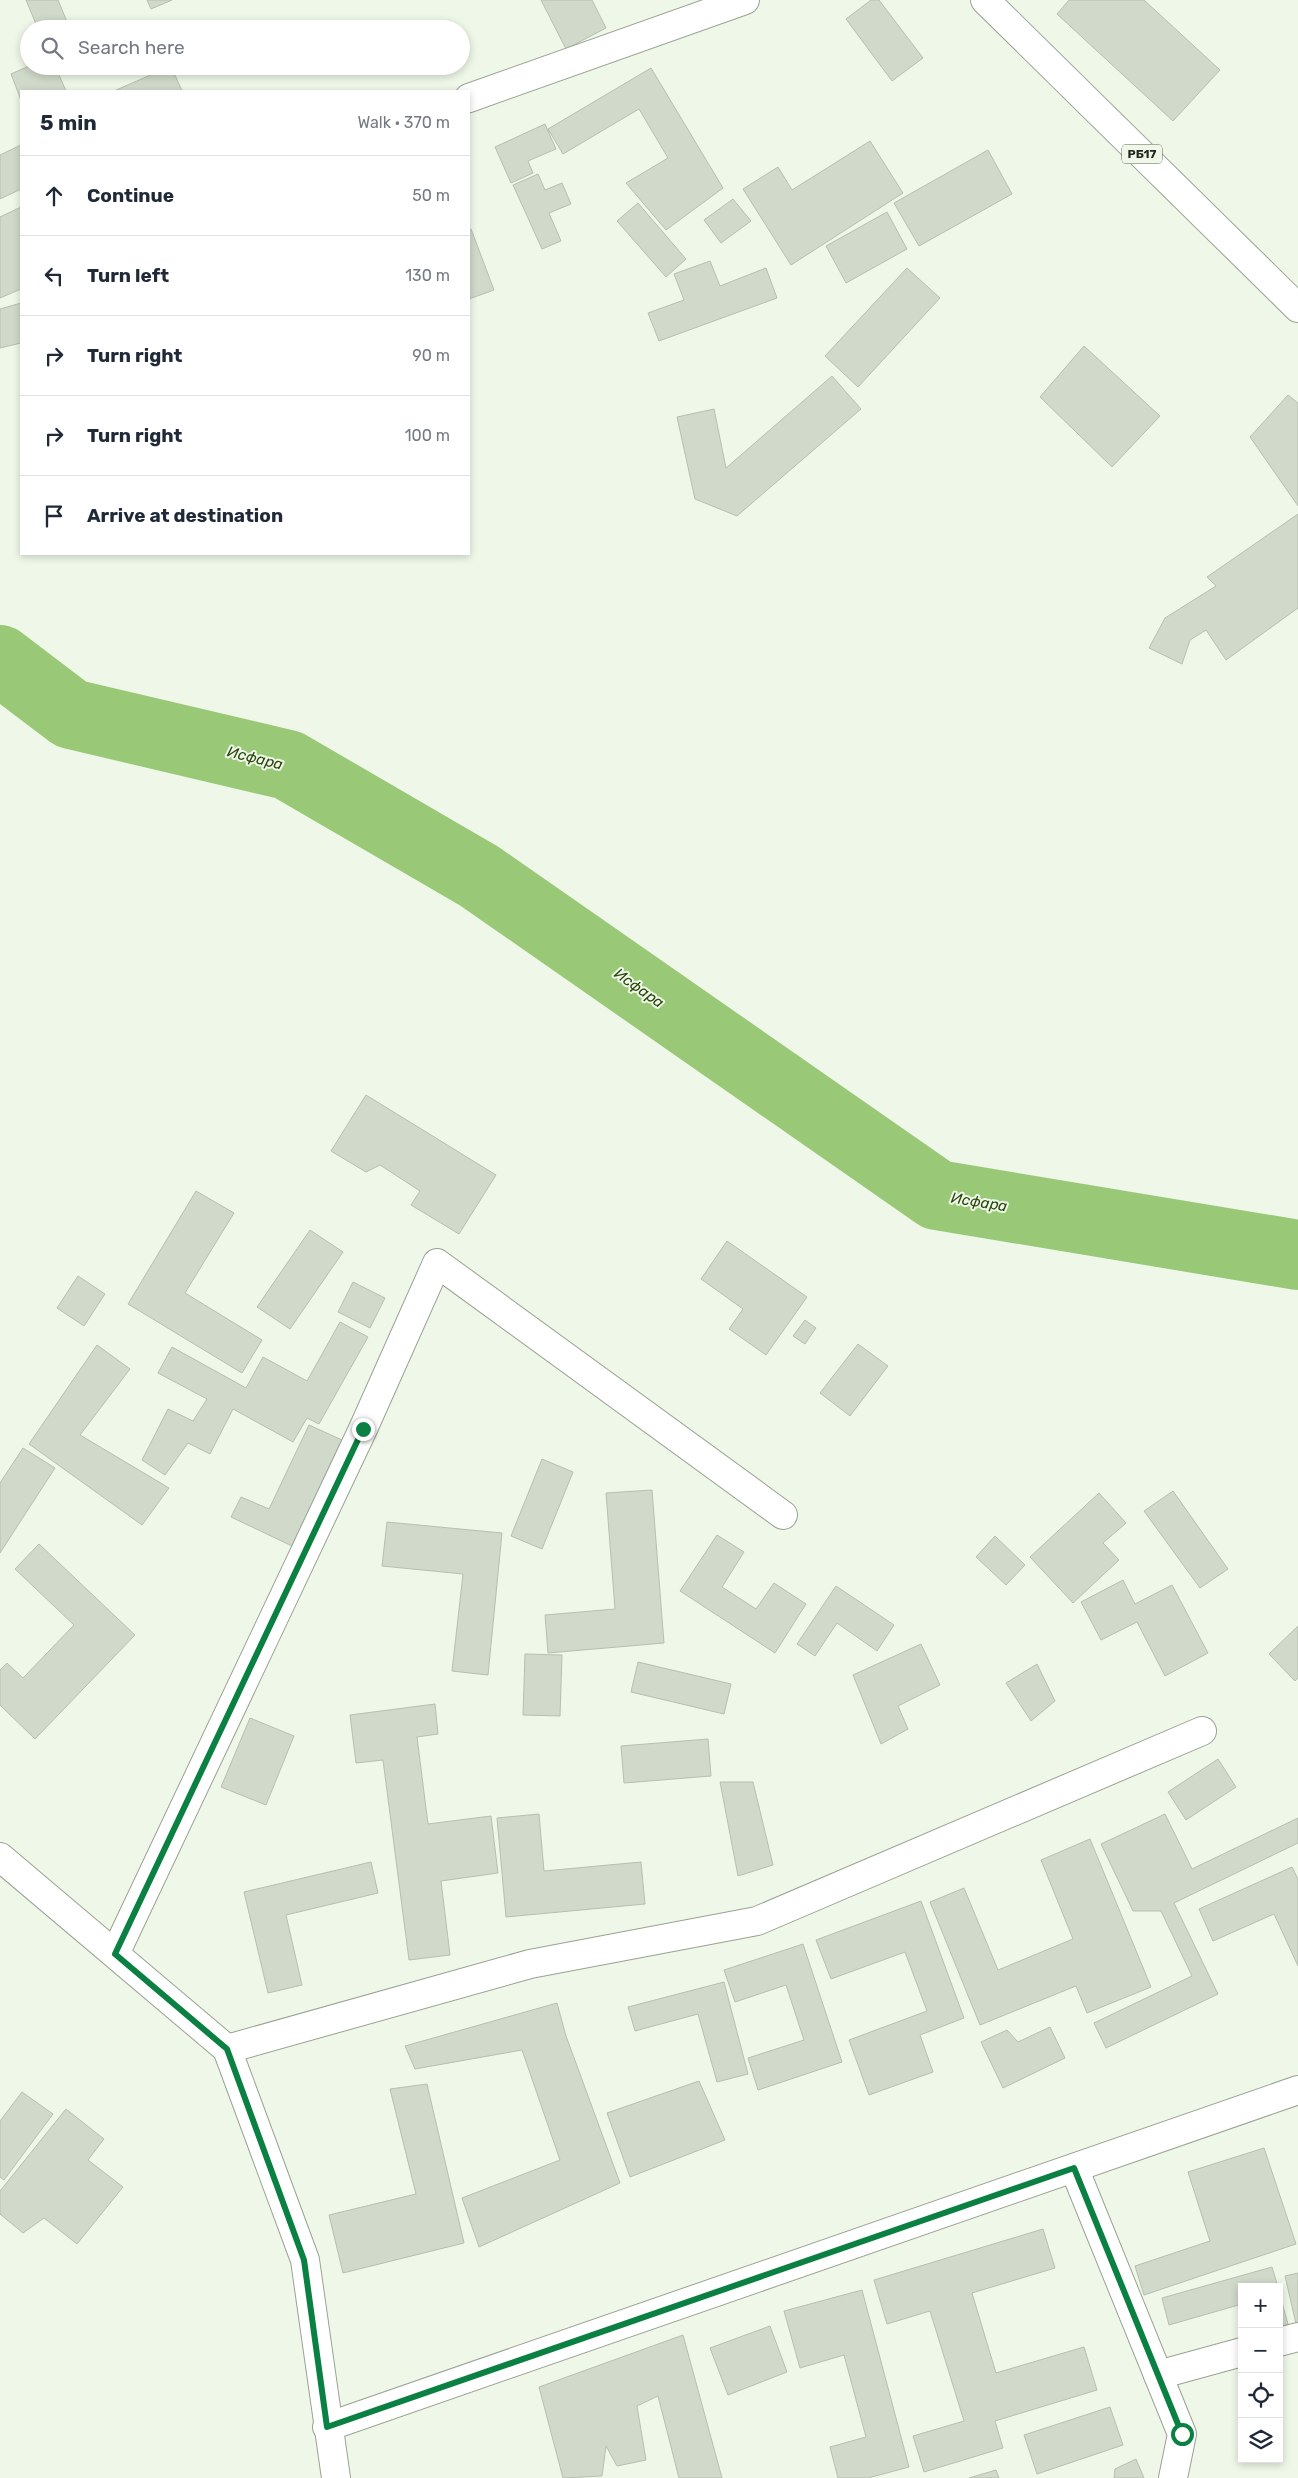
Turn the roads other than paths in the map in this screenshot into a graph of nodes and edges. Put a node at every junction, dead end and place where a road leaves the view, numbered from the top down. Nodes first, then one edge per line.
1 (746, 0) edge
2 (985, 0) edge
3 (470, 98) edge
4 (1298, 308) edge
5 (783, 1515) dead end
6 (1202, 1731) dead end
7 (0, 1857) edge
8 (115, 1954) junction
9 (227, 2049) junction
10 (1298, 2090) edge
11 (1074, 2168) junction
12 (1298, 2337) edge
13 (1283, 2341) edge
14 (1238, 2353) edge
15 (1158, 2375) junction
16 (327, 2427) junction
17 (336, 2478) edge
18 (1173, 2478) edge

1 - 3 street
2 - 4 street, РБ17
5 - 8 street
6 - 9 street
7 - 8 street
8 - 9 street
9 - 16 street
10 - 11 street
11 - 15 street
11 - 16 street
12 - 13 street
14 - 15 street
15 - 18 street
16 - 17 street

